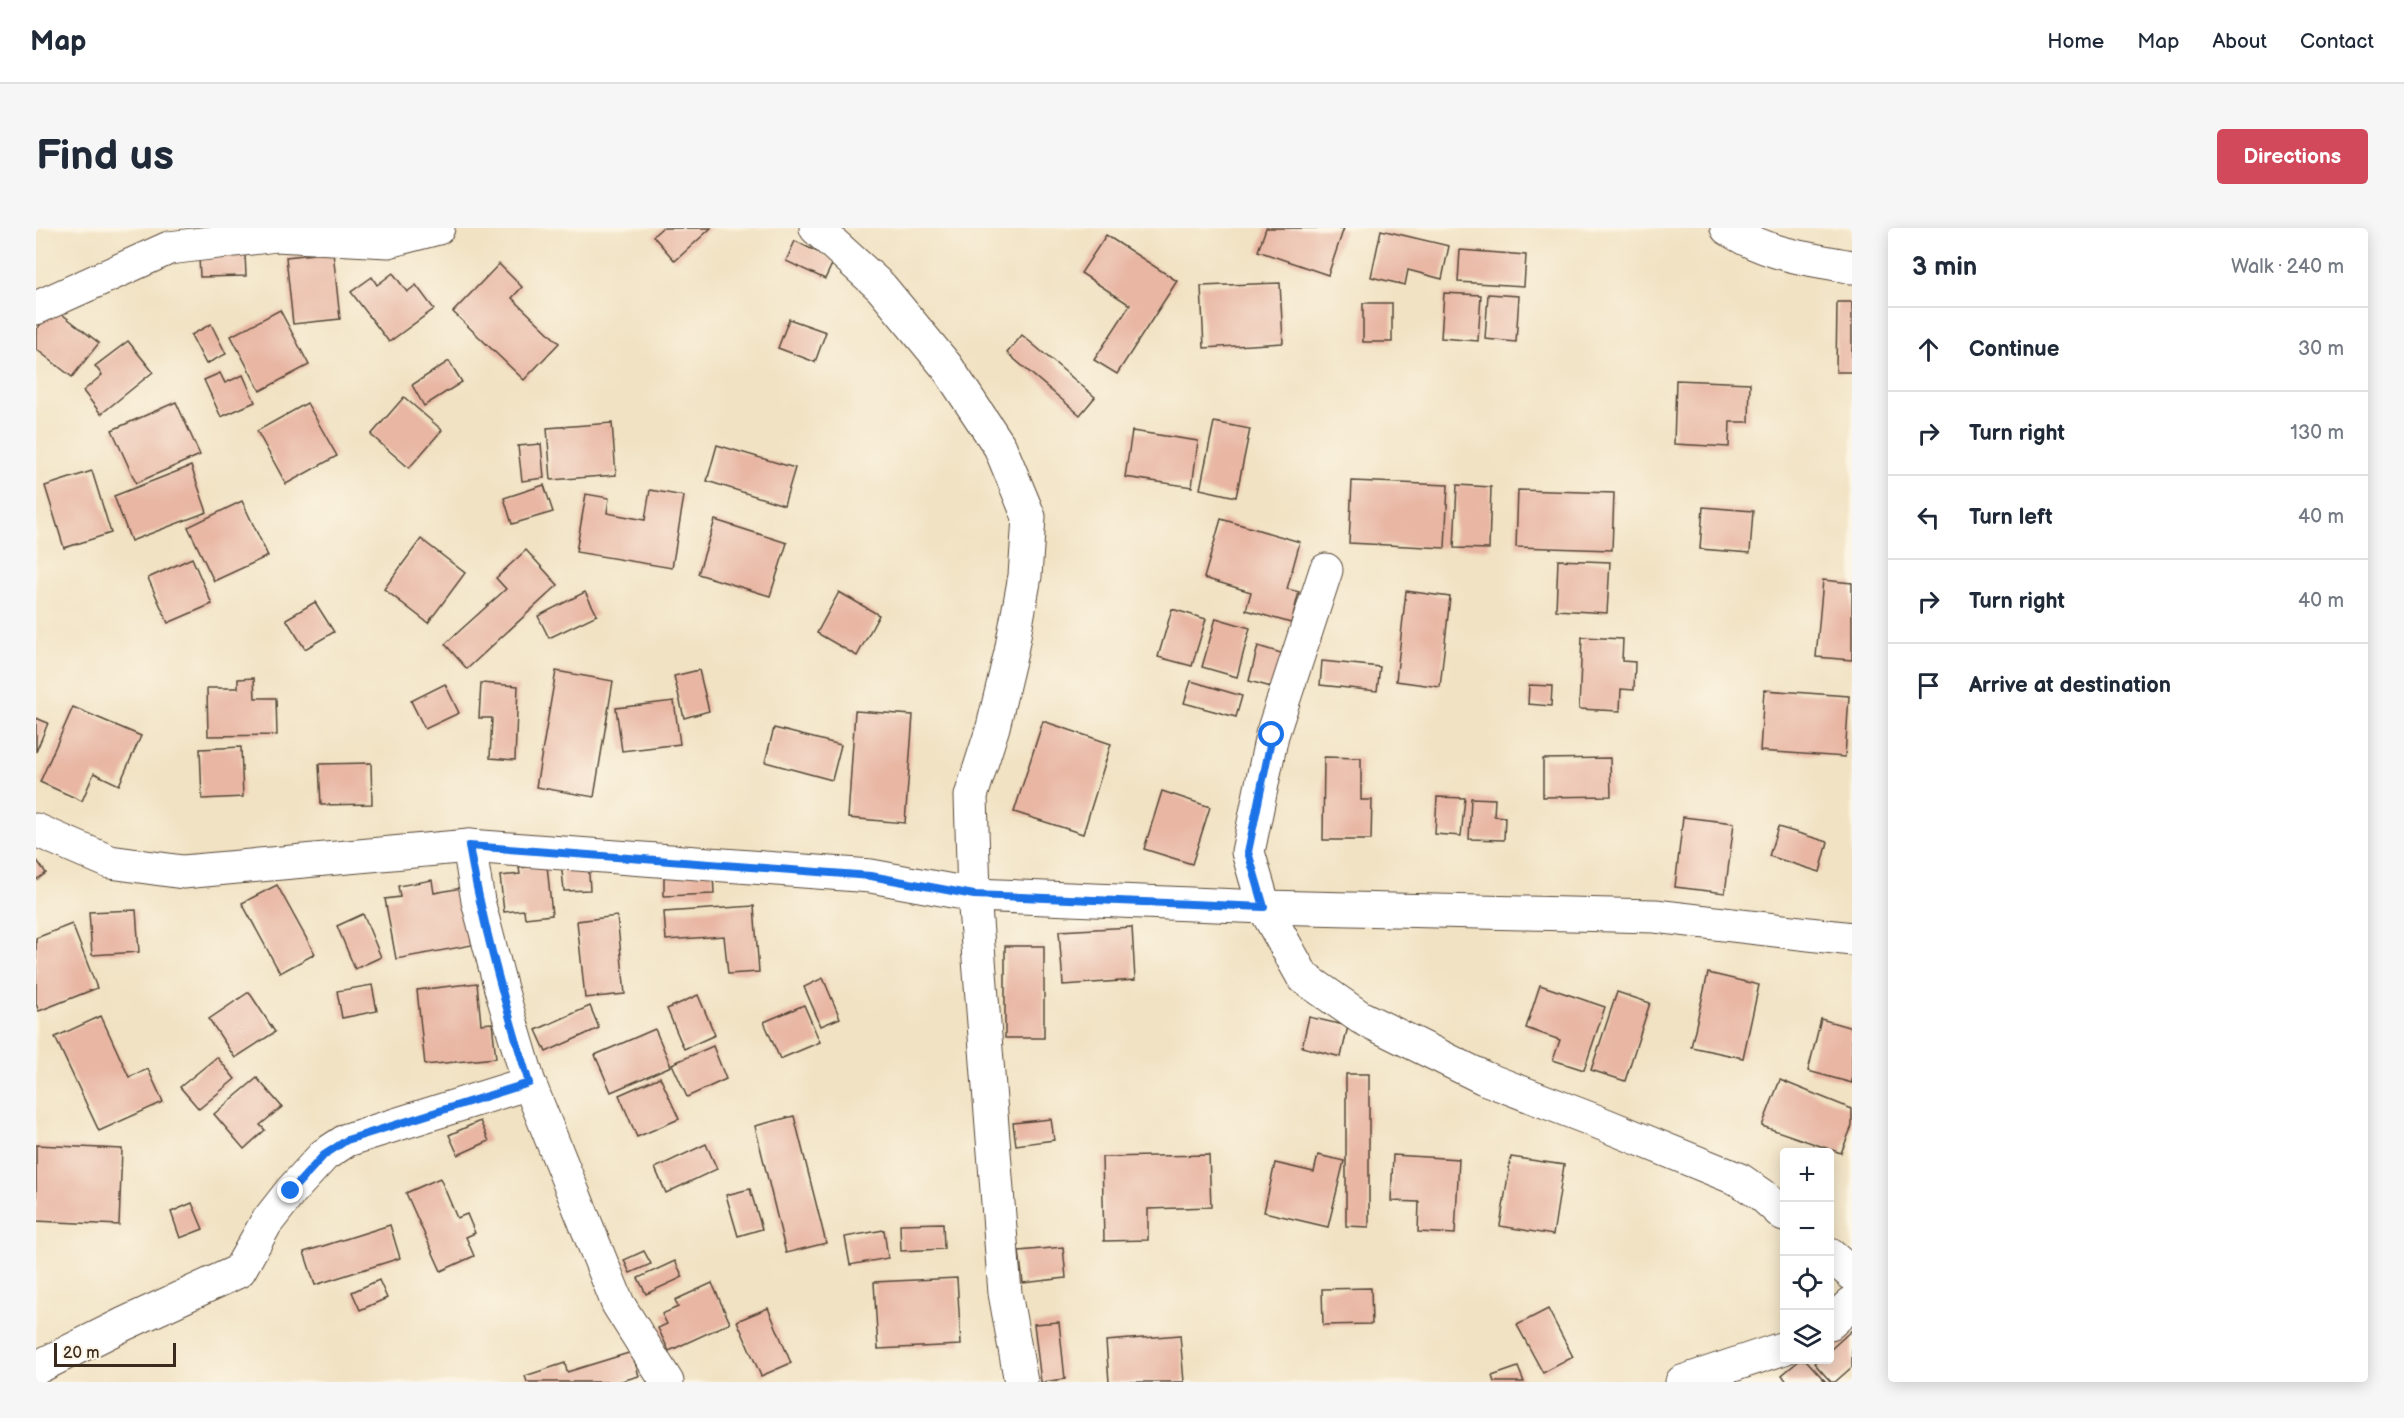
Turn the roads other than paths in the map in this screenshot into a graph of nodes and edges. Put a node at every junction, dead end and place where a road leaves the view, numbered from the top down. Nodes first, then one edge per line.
1 (438, 228) edge
2 (816, 228) edge
3 (1727, 228) edge
4 (1852, 267) edge
5 (36, 308) edge
6 (1326, 570) dead end
7 (36, 830) edge
8 (469, 846) junction
9 (974, 895) junction
10 (1264, 907) junction
11 (1852, 939) edge
12 (529, 1083) junction
13 (1780, 1211) edge
14 (1831, 1256) edge
15 (1852, 1274) edge
16 (1852, 1302) edge
17 (1834, 1319) edge
18 (1780, 1350) edge
19 (36, 1368) edge
20 (667, 1382) edge
21 (1021, 1382) edge
22 (1682, 1382) edge

1 - 5 street
2 - 9 street
3 - 4 street
6 - 10 street
7 - 8 street
8 - 9 street
8 - 12 street
9 - 10 street
9 - 21 street
10 - 11 street
10 - 13 street
12 - 19 street
12 - 20 street
14 - 15 street
16 - 17 street
18 - 22 street

